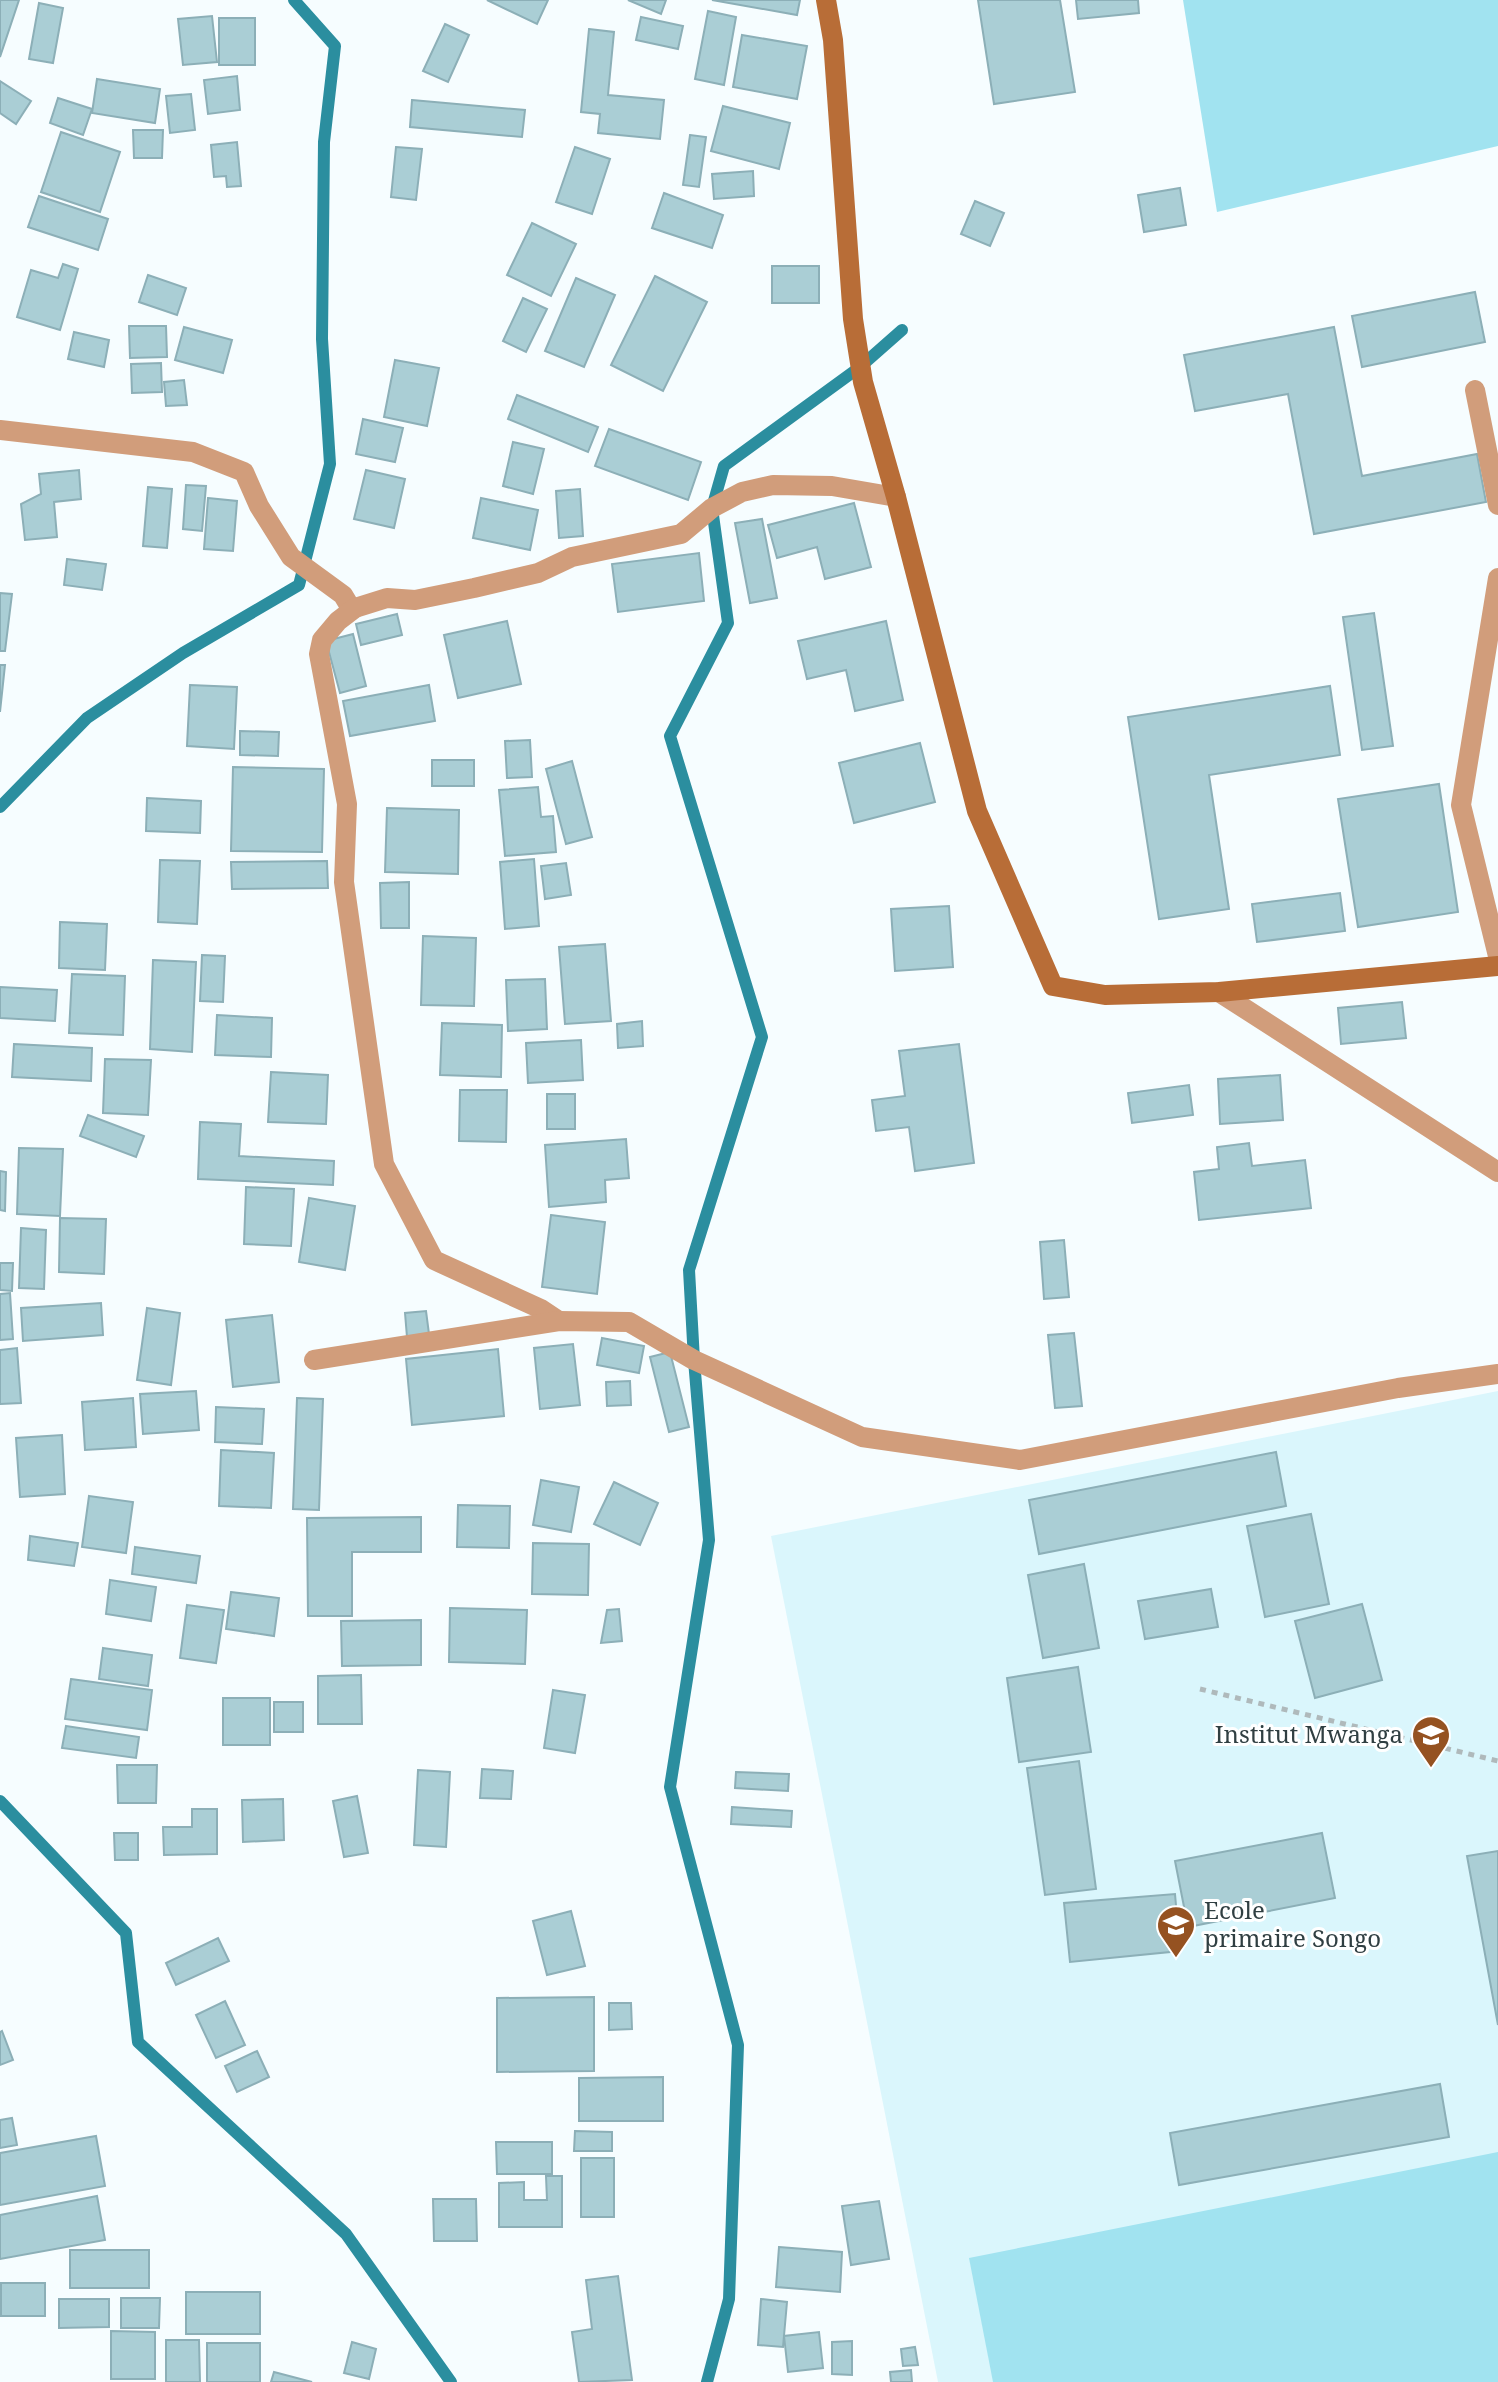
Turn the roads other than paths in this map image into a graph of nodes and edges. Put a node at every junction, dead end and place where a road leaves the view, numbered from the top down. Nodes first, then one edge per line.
1 (826, 0) edge
2 (1475, 390) dead end
3 (0, 430) edge
4 (896, 497) junction
5 (1498, 505) edge
6 (1498, 578) edge
7 (355, 608) junction
8 (1498, 956) edge
9 (1498, 966) edge
10 (1219, 992) junction
11 (1498, 1172) edge
12 (559, 1321) junction
13 (314, 1360) dead end
14 (1498, 1374) edge

1 - 4 street
2 - 5 street
3 - 7 street
4 - 7 street
4 - 10 street
6 - 8 street
7 - 12 street
9 - 10 street
10 - 11 street
12 - 13 street
12 - 14 street

